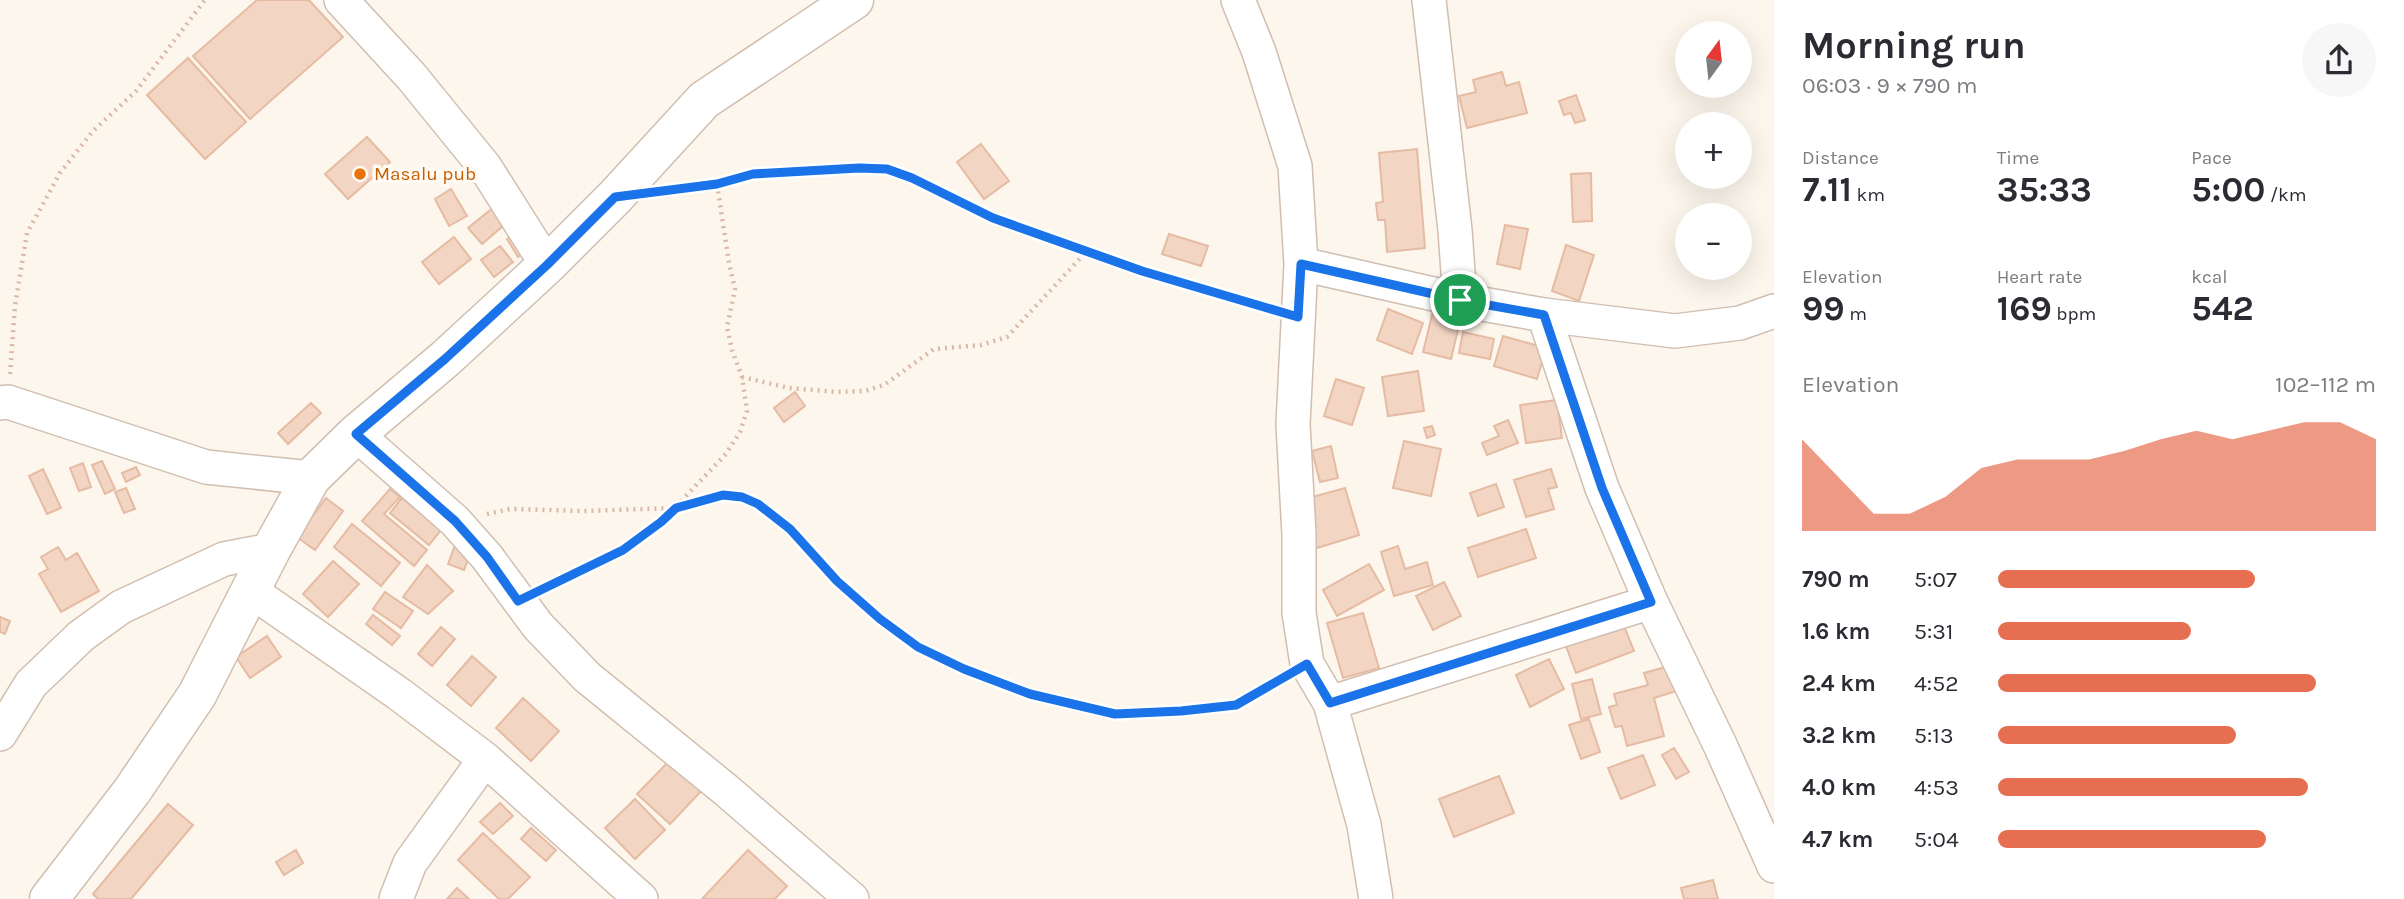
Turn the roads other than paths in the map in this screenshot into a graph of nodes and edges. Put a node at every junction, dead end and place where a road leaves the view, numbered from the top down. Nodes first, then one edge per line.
1 (341, 0) edge
2 (854, 0) edge
3 (1238, 0) edge
4 (1429, 0) edge
5 (1301, 264) junction
6 (547, 265) junction
7 (1460, 300) junction
8 (1774, 310) edge
9 (1544, 315) junction
10 (4, 402) edge
11 (356, 434) junction
12 (312, 478) junction
13 (271, 550) junction
14 (251, 591) junction
15 (1651, 602) junction
16 (1330, 703) junction
17 (0, 734) edge
18 (485, 759) junction
19 (1774, 866) edge
20 (49, 899) edge
21 (396, 899) edge
22 (641, 899) edge
23 (852, 899) edge
24 (1376, 899) edge

1 - 6 street
2 - 6 street
3 - 5 street
4 - 7 street
5 - 7 street
5 - 16 street
6 - 11 street
7 - 9 street
8 - 9 street
9 - 15 street
10 - 12 street
11 - 12 street
11 - 23 street
12 - 13 street
13 - 14 street
13 - 17 street
14 - 18 street
14 - 20 street
15 - 16 street
15 - 19 street
16 - 24 street
18 - 21 street
18 - 22 street

